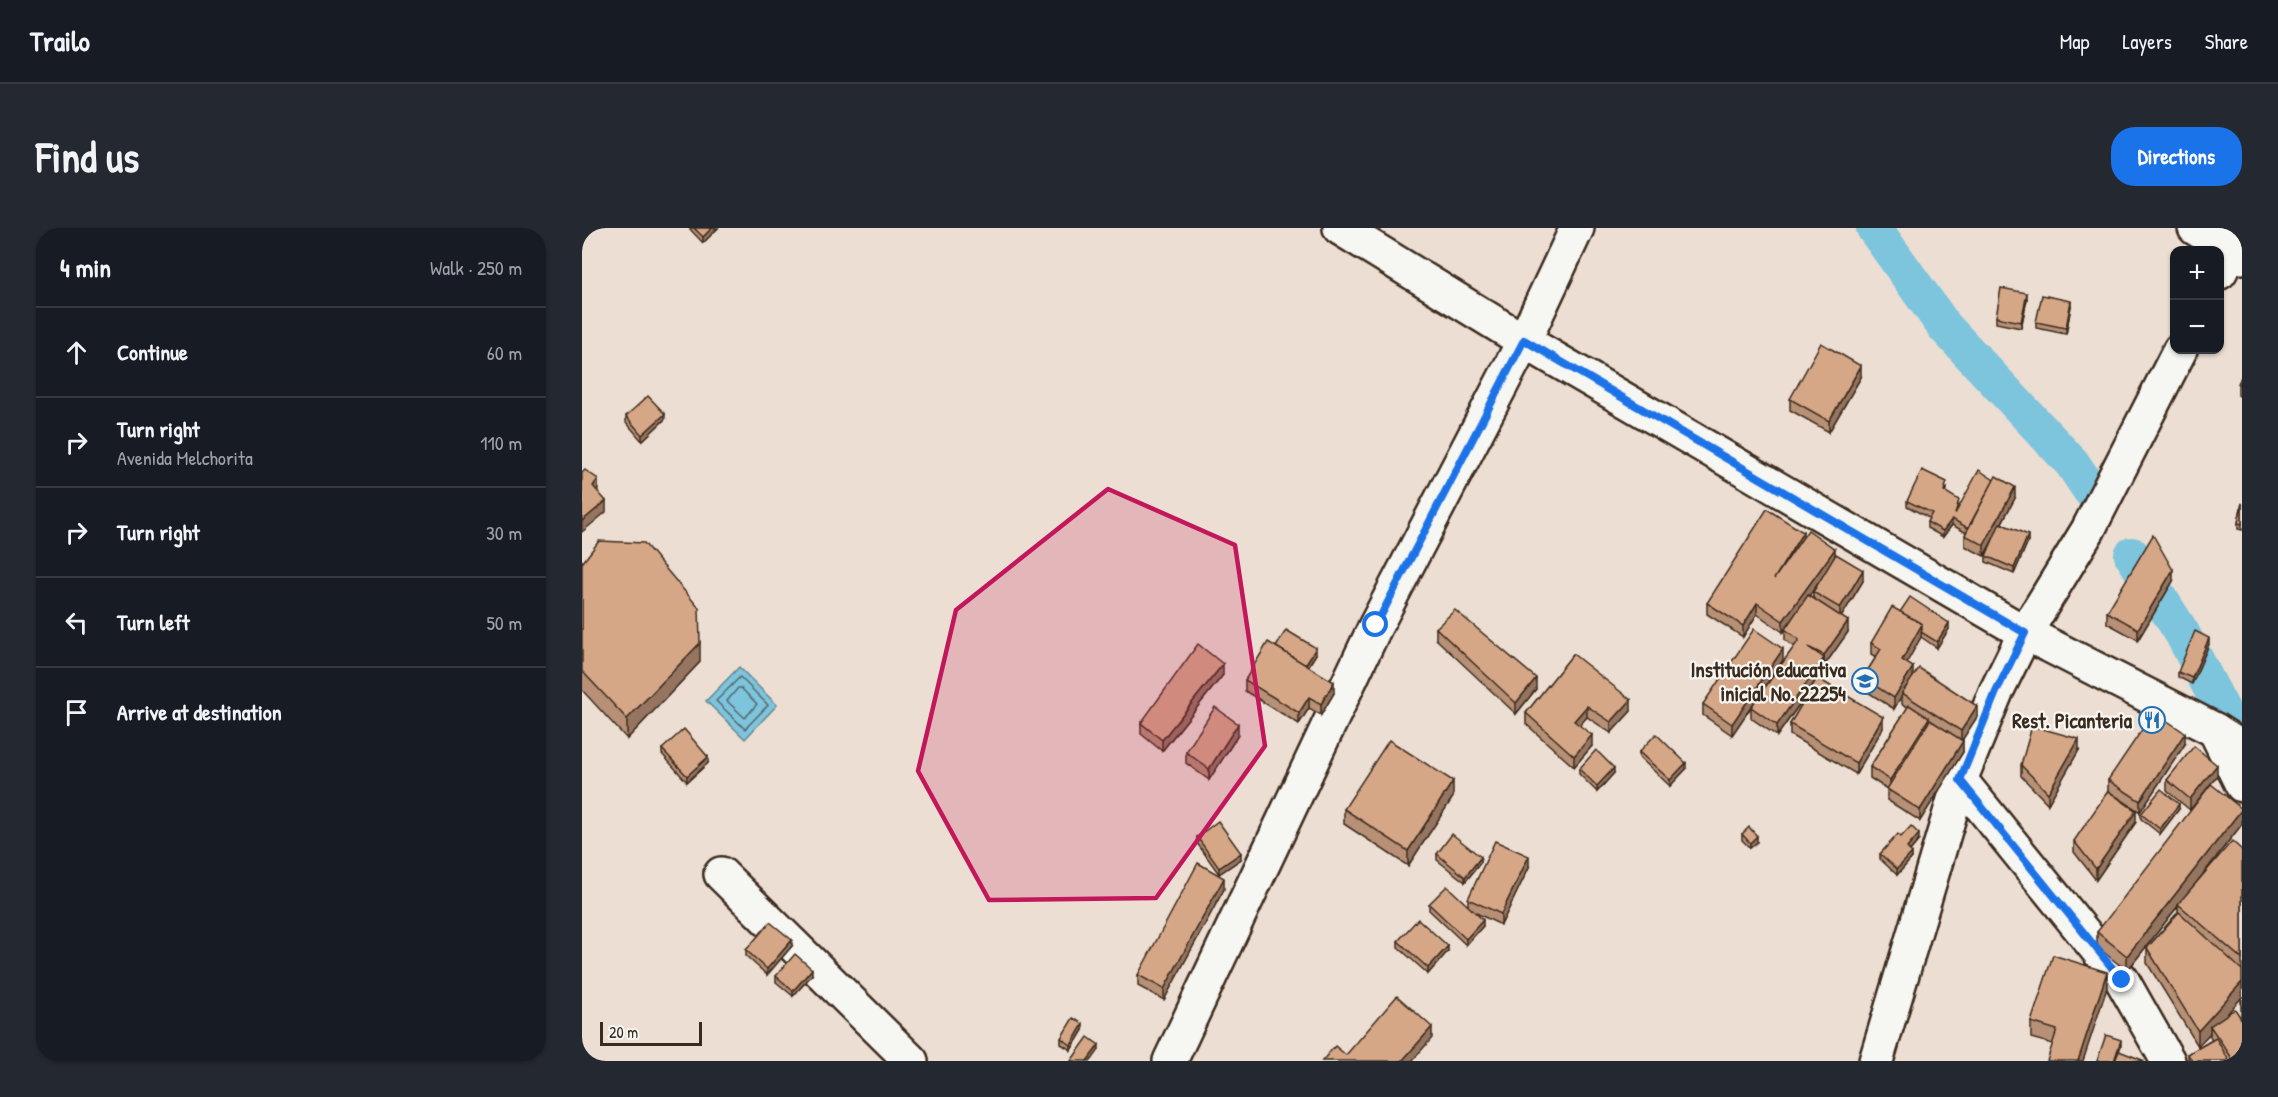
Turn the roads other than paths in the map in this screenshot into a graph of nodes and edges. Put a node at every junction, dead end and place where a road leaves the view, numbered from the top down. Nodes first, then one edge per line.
1 (1340, 228) edge
2 (1577, 228) edge
3 (2195, 228) edge
4 (2232, 252) edge
5 (1524, 340) junction
6 (2178, 354) edge
7 (2025, 633) junction
8 (2229, 739) edge
9 (1960, 780) junction
10 (2242, 785) edge
11 (721, 874) dead end
12 (911, 1061) edge
13 (1170, 1061) edge
14 (1876, 1061) edge
15 (2168, 1061) edge

1 - 5 street
2 - 5 street
3 - 4 street
5 - 7 street
5 - 13 street
6 - 7 street
7 - 8 street
7 - 9 street
8 - 10 street
9 - 14 street
9 - 15 street
11 - 12 street

